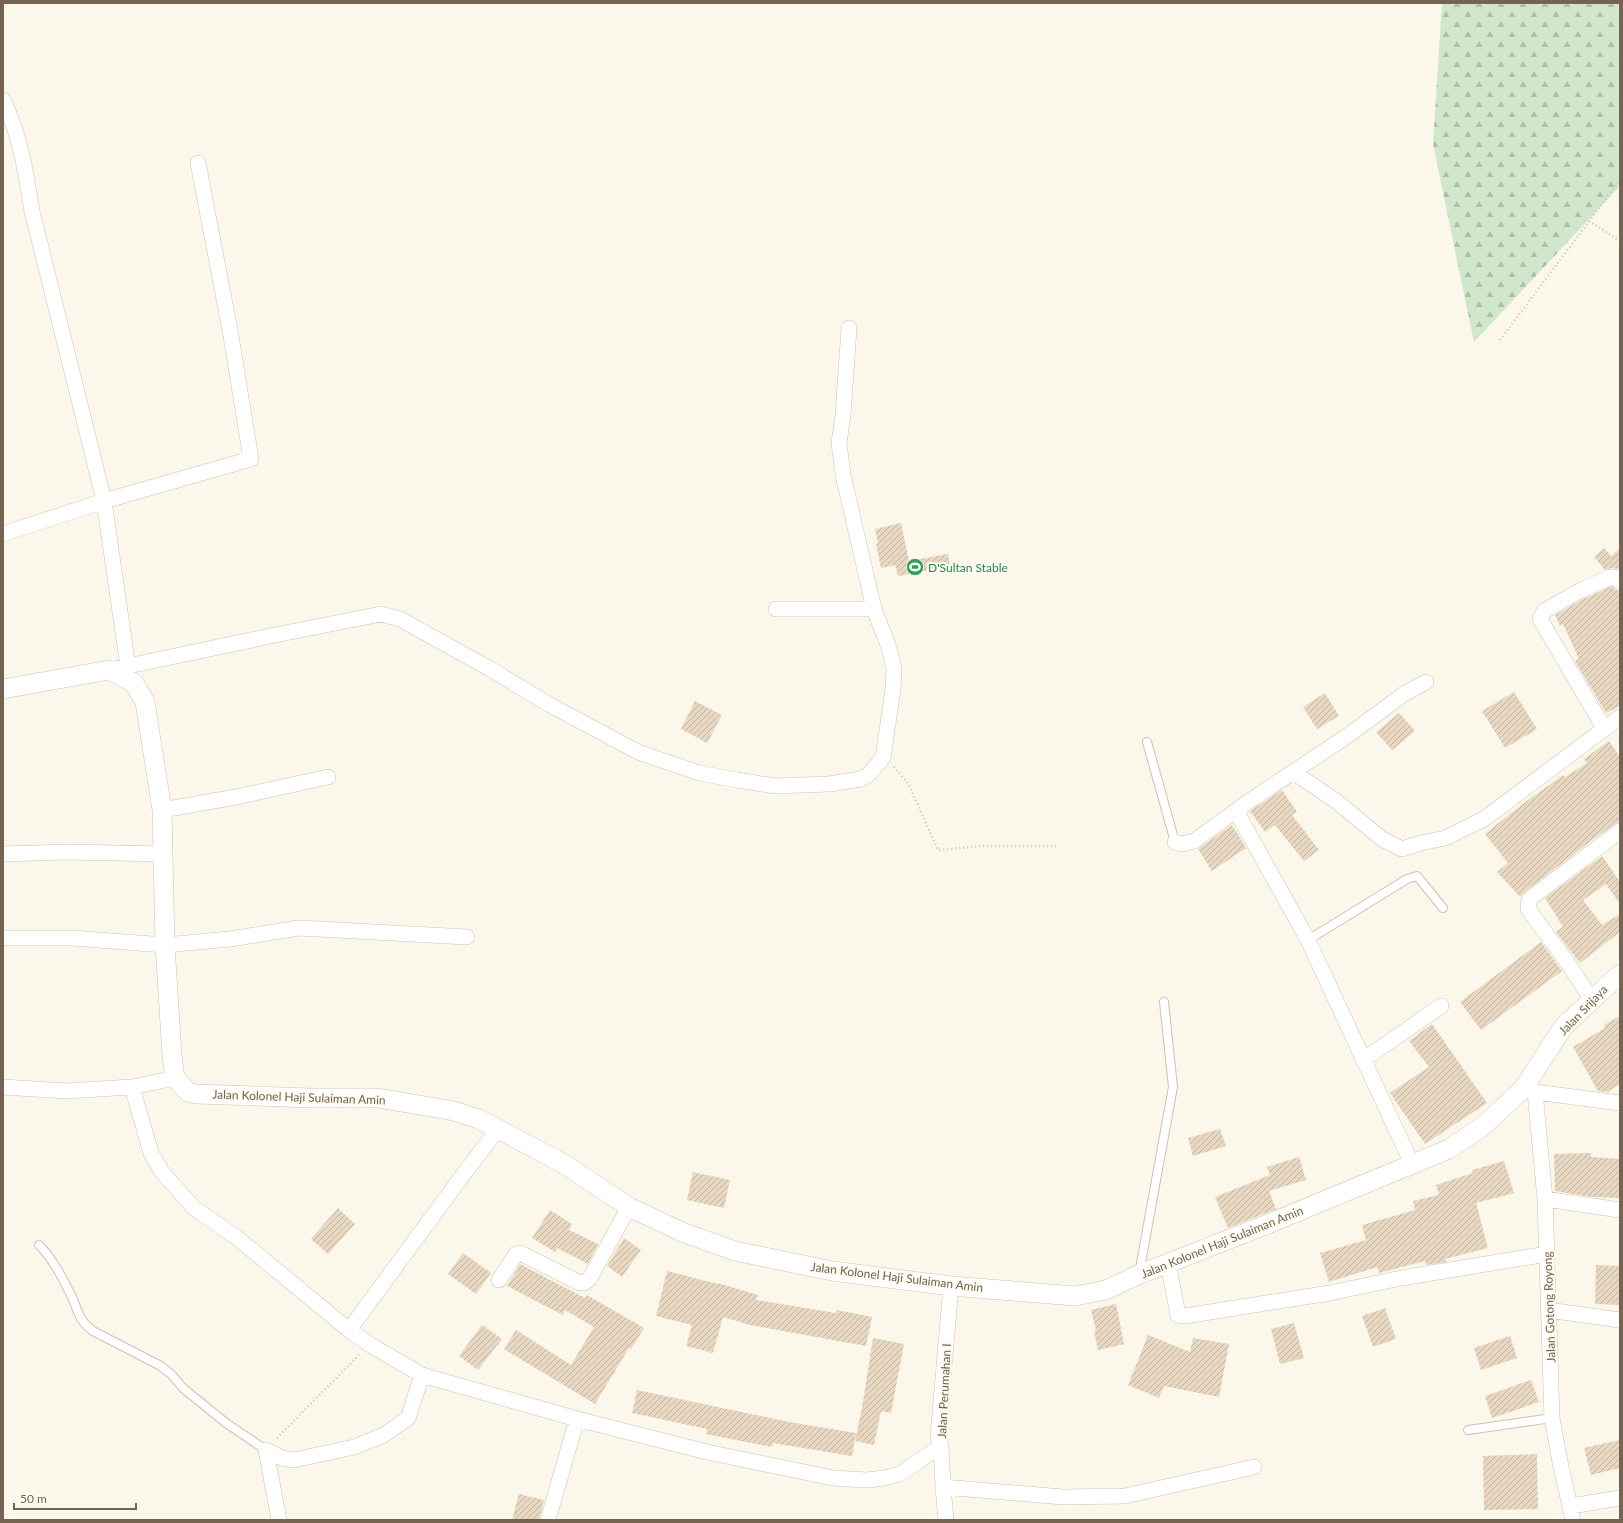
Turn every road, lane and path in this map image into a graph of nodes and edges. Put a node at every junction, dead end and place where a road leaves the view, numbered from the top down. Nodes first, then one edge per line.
1 (3, 100) edge
2 (198, 163) dead end
3 (1620, 180) edge
4 (1589, 221) junction
5 (1620, 241) edge
6 (849, 328) dead end
7 (1500, 340) dead end
8 (104, 501) junction
9 (3, 534) edge
10 (1620, 582) edge
11 (776, 608) dead end
12 (874, 609) junction
13 (128, 667) junction
14 (109, 670) junction
15 (1426, 682) dead end
16 (3, 689) edge
17 (1620, 717) edge
18 (1604, 728) junction
19 (1147, 742) dead end
20 (883, 758) junction
21 (1293, 772) junction
22 (328, 777) dead end
23 (162, 810) junction
24 (1236, 811) junction
25 (1620, 831) edge
26 (1175, 842) joint
27 (1059, 846) dead end
28 (3, 854) edge
29 (164, 854) junction
30 (1443, 908) dead end
31 (467, 937) dead end
32 (3, 938) edge
33 (1308, 940) junction
34 (165, 945) junction
35 (1620, 974) edge
36 (1592, 1000) junction
37 (1164, 1002) dead end
38 (1441, 1006) dead end
39 (1363, 1060) junction
40 (175, 1078) junction
41 (3, 1087) edge
42 (132, 1087) junction
43 (1529, 1090) junction
44 (1620, 1103) edge
45 (498, 1129) junction
46 (1412, 1164) junction
47 (1545, 1199) junction
48 (629, 1207) junction
49 (1620, 1210) edge
50 (40, 1245) dead end
51 (1547, 1254) junction
52 (1168, 1263) junction
53 (1138, 1275) junction
54 (499, 1280) dead end
55 (951, 1286) junction
56 (1548, 1310) junction
57 (1620, 1320) edge
58 (349, 1330) junction
59 (369, 1344) junction
60 (422, 1375) junction
61 (1552, 1418) junction
62 (577, 1419) junction
63 (1468, 1430) dead end
64 (941, 1446) junction
65 (266, 1450) junction
66 (1254, 1466) dead end
67 (942, 1487) junction
68 (1620, 1498) edge
69 (1572, 1513) edge
70 (279, 1520) edge
71 (548, 1520) edge
72 (946, 1520) edge

1 - 8 street
2 - 8 street
3 - 4 path
4 - 5 path
4 - 7 path
6 - 12 street
8 - 9 street
8 - 13 street
10 - 18 street
11 - 12 street
12 - 20 street
13 - 14 street
13 - 20 street
14 - 16 street
14 - 23 street
15 - 21 street
17 - 18 street
18 - 21 street
19 - 26 lane
20 - 27 path
21 - 24 street
22 - 23 street
23 - 29 street
24 - 26 street
24 - 33 street
25 - 36 street
28 - 29 street
29 - 34 street
30 - 33 lane
31 - 34 street
32 - 34 street
33 - 39 street
34 - 40 street
35 - 36 street, Jalan Srijaya
36 - 43 street, Jalan Srijaya
37 - 53 lane
38 - 39 street
39 - 46 street
40 - 42 street
40 - 45 street, Jalan Kolonel Haji Sulaiman Amin
41 - 42 street
42 - 58 street
43 - 44 street
43 - 46 street, Jalan Kolonel Haji Sulaiman Amin
43 - 47 street, Jalan Gotong Royong
45 - 48 street, Jalan Kolonel Haji Sulaiman Amin
45 - 58 street
46 - 52 street, Jalan Kolonel Haji Sulaiman Amin
47 - 49 street
47 - 51 street, Jalan Gotong Royong
48 - 54 street
48 - 55 street, Jalan Kolonel Haji Sulaiman Amin
50 - 65 lane
51 - 52 street
51 - 56 street, Jalan Gotong Royong
52 - 53 street, Jalan Kolonel Haji Sulaiman Amin
53 - 55 street, Jalan Kolonel Haji Sulaiman Amin
55 - 64 street, Jalan Perumahan I
56 - 57 street
56 - 61 street, Jalan Gotong Royong
58 - 59 street
59 - 60 street
59 - 65 path
60 - 62 street
60 - 65 street
61 - 63 lane
61 - 69 street, Jalan Gotong Royong
62 - 64 street
62 - 71 street
64 - 67 street, Jalan Perumahan I
65 - 70 street
66 - 67 street
67 - 72 street, Jalan Perumahan I
68 - 69 street

